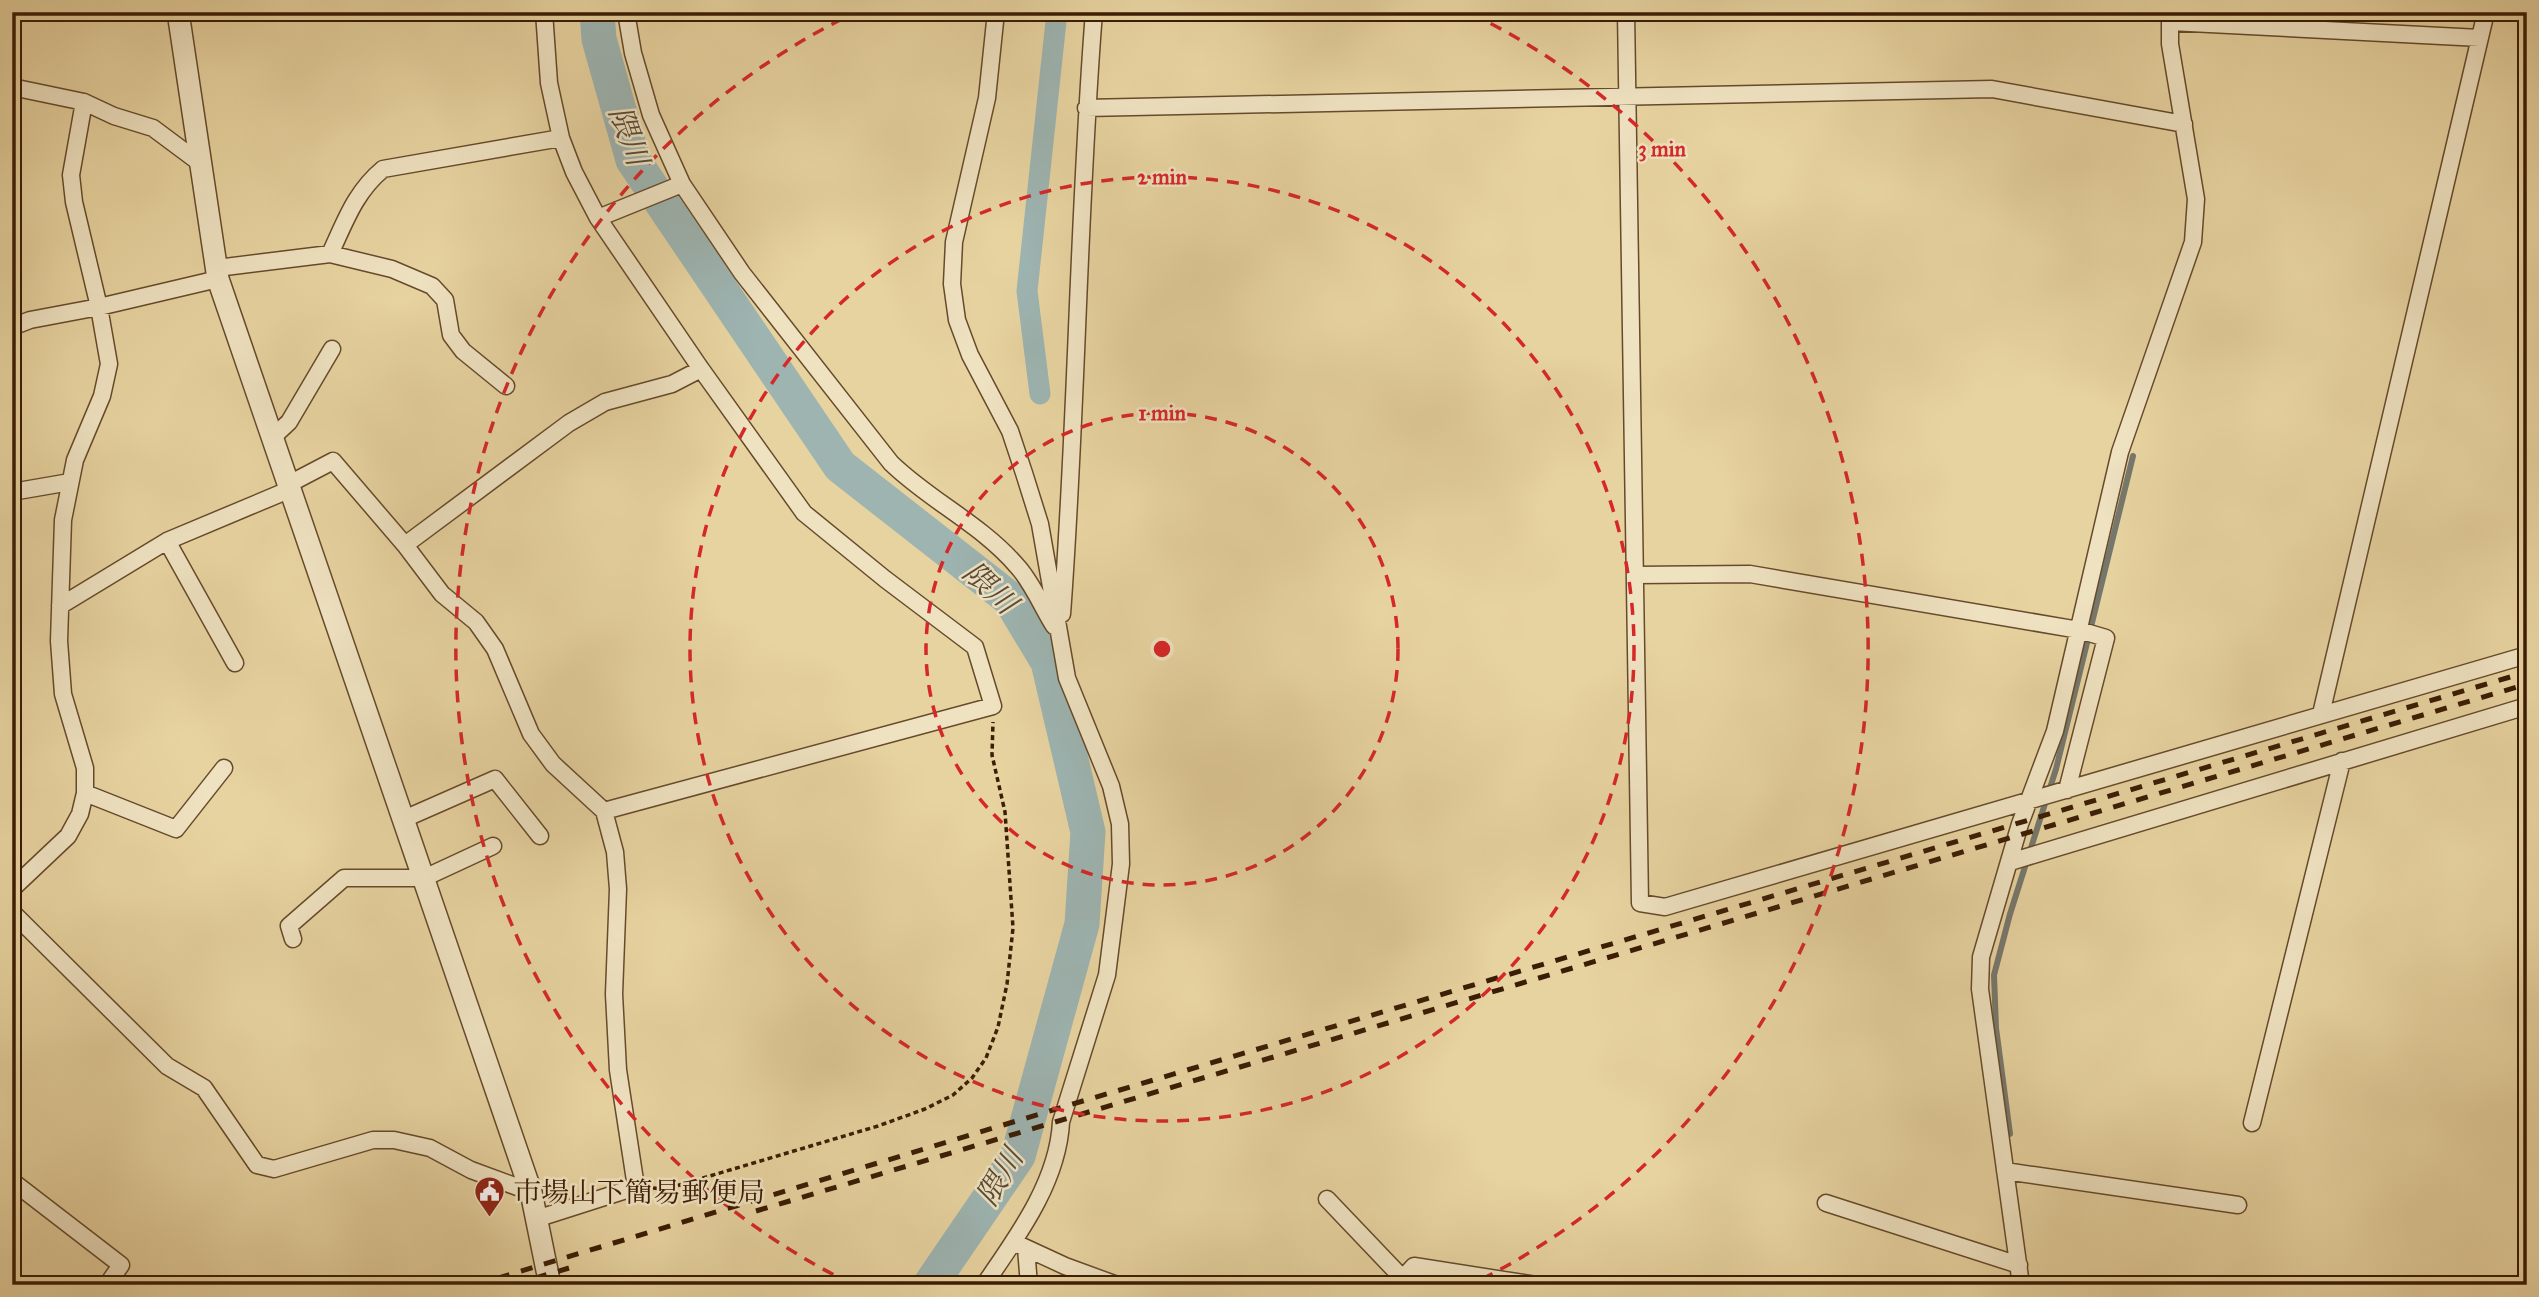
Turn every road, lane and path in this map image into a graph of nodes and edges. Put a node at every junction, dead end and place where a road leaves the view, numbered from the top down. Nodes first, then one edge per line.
1 (178, 12) edge
2 (544, 12) edge
3 (626, 12) edge
4 (996, 12) edge
5 (1094, 12) edge
6 (1626, 12) edge
7 (2486, 12) edge
8 (2170, 17) edge
9 (2480, 38) junction
10 (12, 87) edge
11 (1628, 95) junction
12 (84, 102) junction
13 (1086, 108) junction
14 (2184, 124) junction
15 (561, 138) junction
16 (200, 163) junction
17 (674, 187) junction
18 (598, 218) junction
19 (330, 254) junction
20 (218, 274) junction
21 (99, 307) junction
22 (12, 327) edge
23 (332, 349) dead end
24 (701, 369) junction
25 (506, 387) dead end
26 (273, 437) junction
27 (70, 482) junction
28 (290, 487) junction
29 (12, 492) edge
30 (167, 541) junction
31 (405, 545) junction
32 (1635, 575) junction
33 (60, 607) junction
34 (2079, 630) junction
35 (1060, 638) junction
36 (2527, 655) edge
37 (235, 663) dead end
38 (993, 706) junction
39 (2527, 706) edge
40 (2321, 715) junction
41 (2342, 761) junction
42 (224, 768) dead end
43 (2067, 790) junction
44 (85, 793) junction
45 (2030, 802) junction
46 (604, 810) junction
47 (404, 819) junction
48 (540, 836) dead end
49 (494, 846) dead end
50 (2010, 862) junction
51 (424, 878) junction
52 (12, 889) edge
53 (12, 912) edge
54 (293, 939) dead end
55 (2252, 1123) dead end
56 (2005, 1171) junction
57 (12, 1181) edge
58 (636, 1187) junction
59 (531, 1192) junction
60 (1327, 1199) dead end
61 (1826, 1203) dead end
62 (2238, 1205) dead end
63 (536, 1219) junction
64 (1019, 1245) junction
65 (2019, 1265) junction
66 (1406, 1281) edge
67 (107, 1285) edge
68 (550, 1285) edge
69 (984, 1285) edge
70 (1029, 1285) edge
71 (1117, 1285) edge
72 (1536, 1285) edge
73 (2021, 1285) edge

1 - 16 street
2 - 15 street
3 - 17 street
4 - 35 street
5 - 13 street
6 - 11 street
7 - 9 street
8 - 9 street
8 - 14 street
9 - 40 street
10 - 12 street
11 - 13 street
11 - 14 street
11 - 32 street
12 - 16 street
12 - 21 street
13 - 35 street
14 - 34 street
15 - 18 street
15 - 19 street
16 - 20 street
17 - 18 street
17 - 35 street
18 - 24 street
19 - 20 street
19 - 25 street
20 - 21 street
20 - 26 street
21 - 22 street
21 - 27 street
23 - 26 street
24 - 31 street
24 - 38 street
26 - 28 street
27 - 29 street
27 - 33 street
28 - 30 street
28 - 31 street
28 - 47 street
30 - 33 street
30 - 37 street
31 - 46 street
32 - 34 street
32 - 45 street
33 - 44 street
34 - 43 street
34 - 45 street
35 - 64 street
36 - 40 street
38 - 46 street
38 - 58 path
39 - 41 street
40 - 43 street
41 - 50 street
41 - 55 street
42 - 44 street
43 - 45 street
44 - 52 street
45 - 50 street
46 - 58 street
47 - 48 street
47 - 51 street
49 - 51 street
50 - 56 street
51 - 54 street
51 - 59 street
53 - 59 street
56 - 62 street
56 - 65 street
57 - 67 street
58 - 63 street
59 - 63 street
60 - 66 street
61 - 65 street
63 - 68 street
64 - 69 street
64 - 70 street
64 - 71 street
65 - 73 street
66 - 72 street

